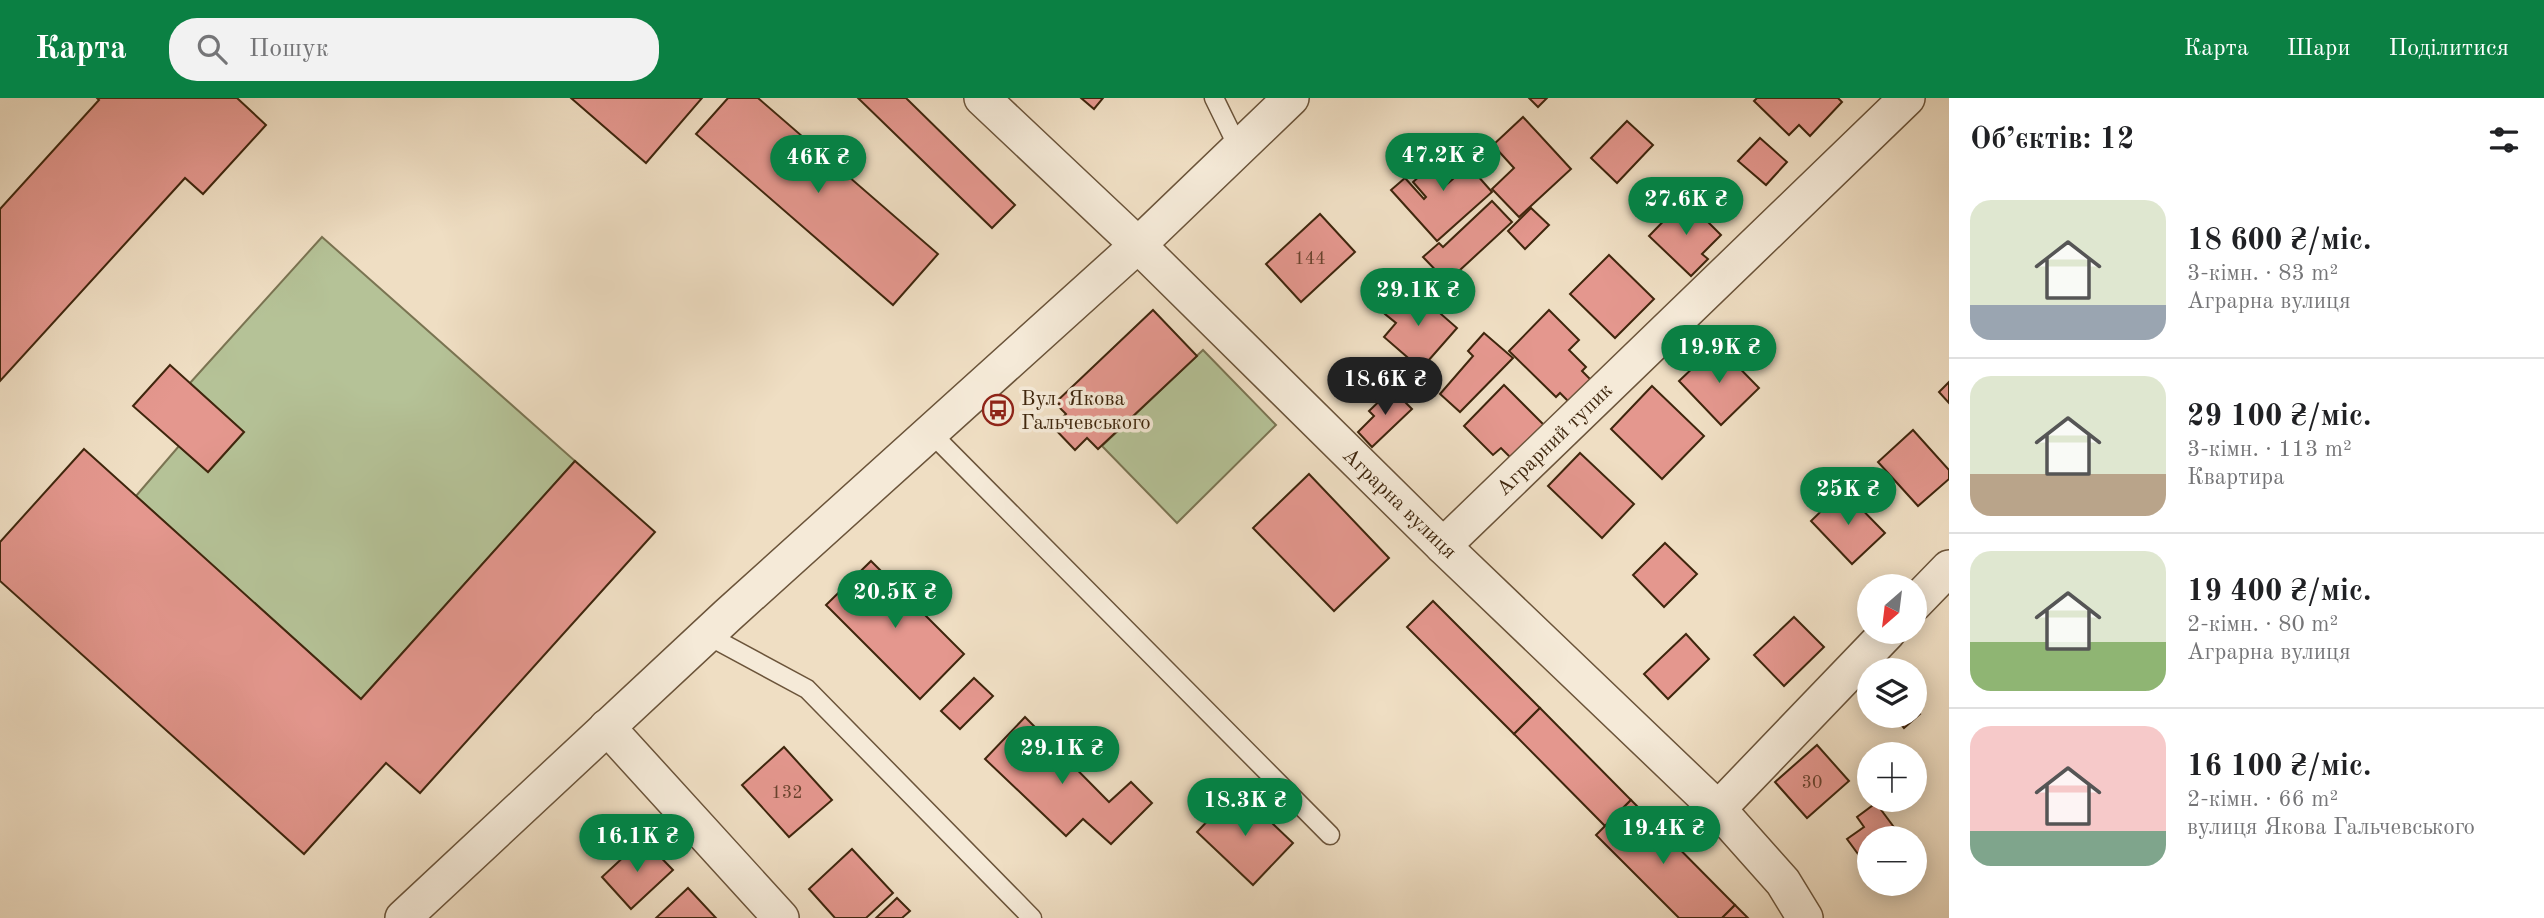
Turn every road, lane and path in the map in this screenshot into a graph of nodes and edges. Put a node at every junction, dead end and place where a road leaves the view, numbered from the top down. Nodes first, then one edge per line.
1 (982, 98) edge
2 (1214, 98) edge
3 (1291, 98) edge
4 (1907, 98) edge
5 (1238, 147) junction
6 (1138, 245) junction
7 (930, 432) junction
8 (1443, 546) junction
9 (1949, 568) edge
10 (1927, 591) edge
11 (707, 635) junction
12 (1876, 644) edge
13 (607, 727) junction
14 (1718, 808) junction
15 (1330, 835) dead end
16 (403, 918) edge
17 (780, 918) edge
18 (1032, 918) edge
19 (1805, 918) edge

1 - 6 street, Аграрна вулиця
2 - 5 lane
3 - 5 street
4 - 8 street, Аграрний тупик
5 - 6 street
6 - 7 street
6 - 8 street, Аграрна вулиця
7 - 11 street
7 - 15 lane
8 - 14 street, Аграрна вулиця
9 - 10 street
11 - 13 street
11 - 18 lane
12 - 14 street
13 - 16 street
13 - 17 street
14 - 19 street, Аграрна вулиця

